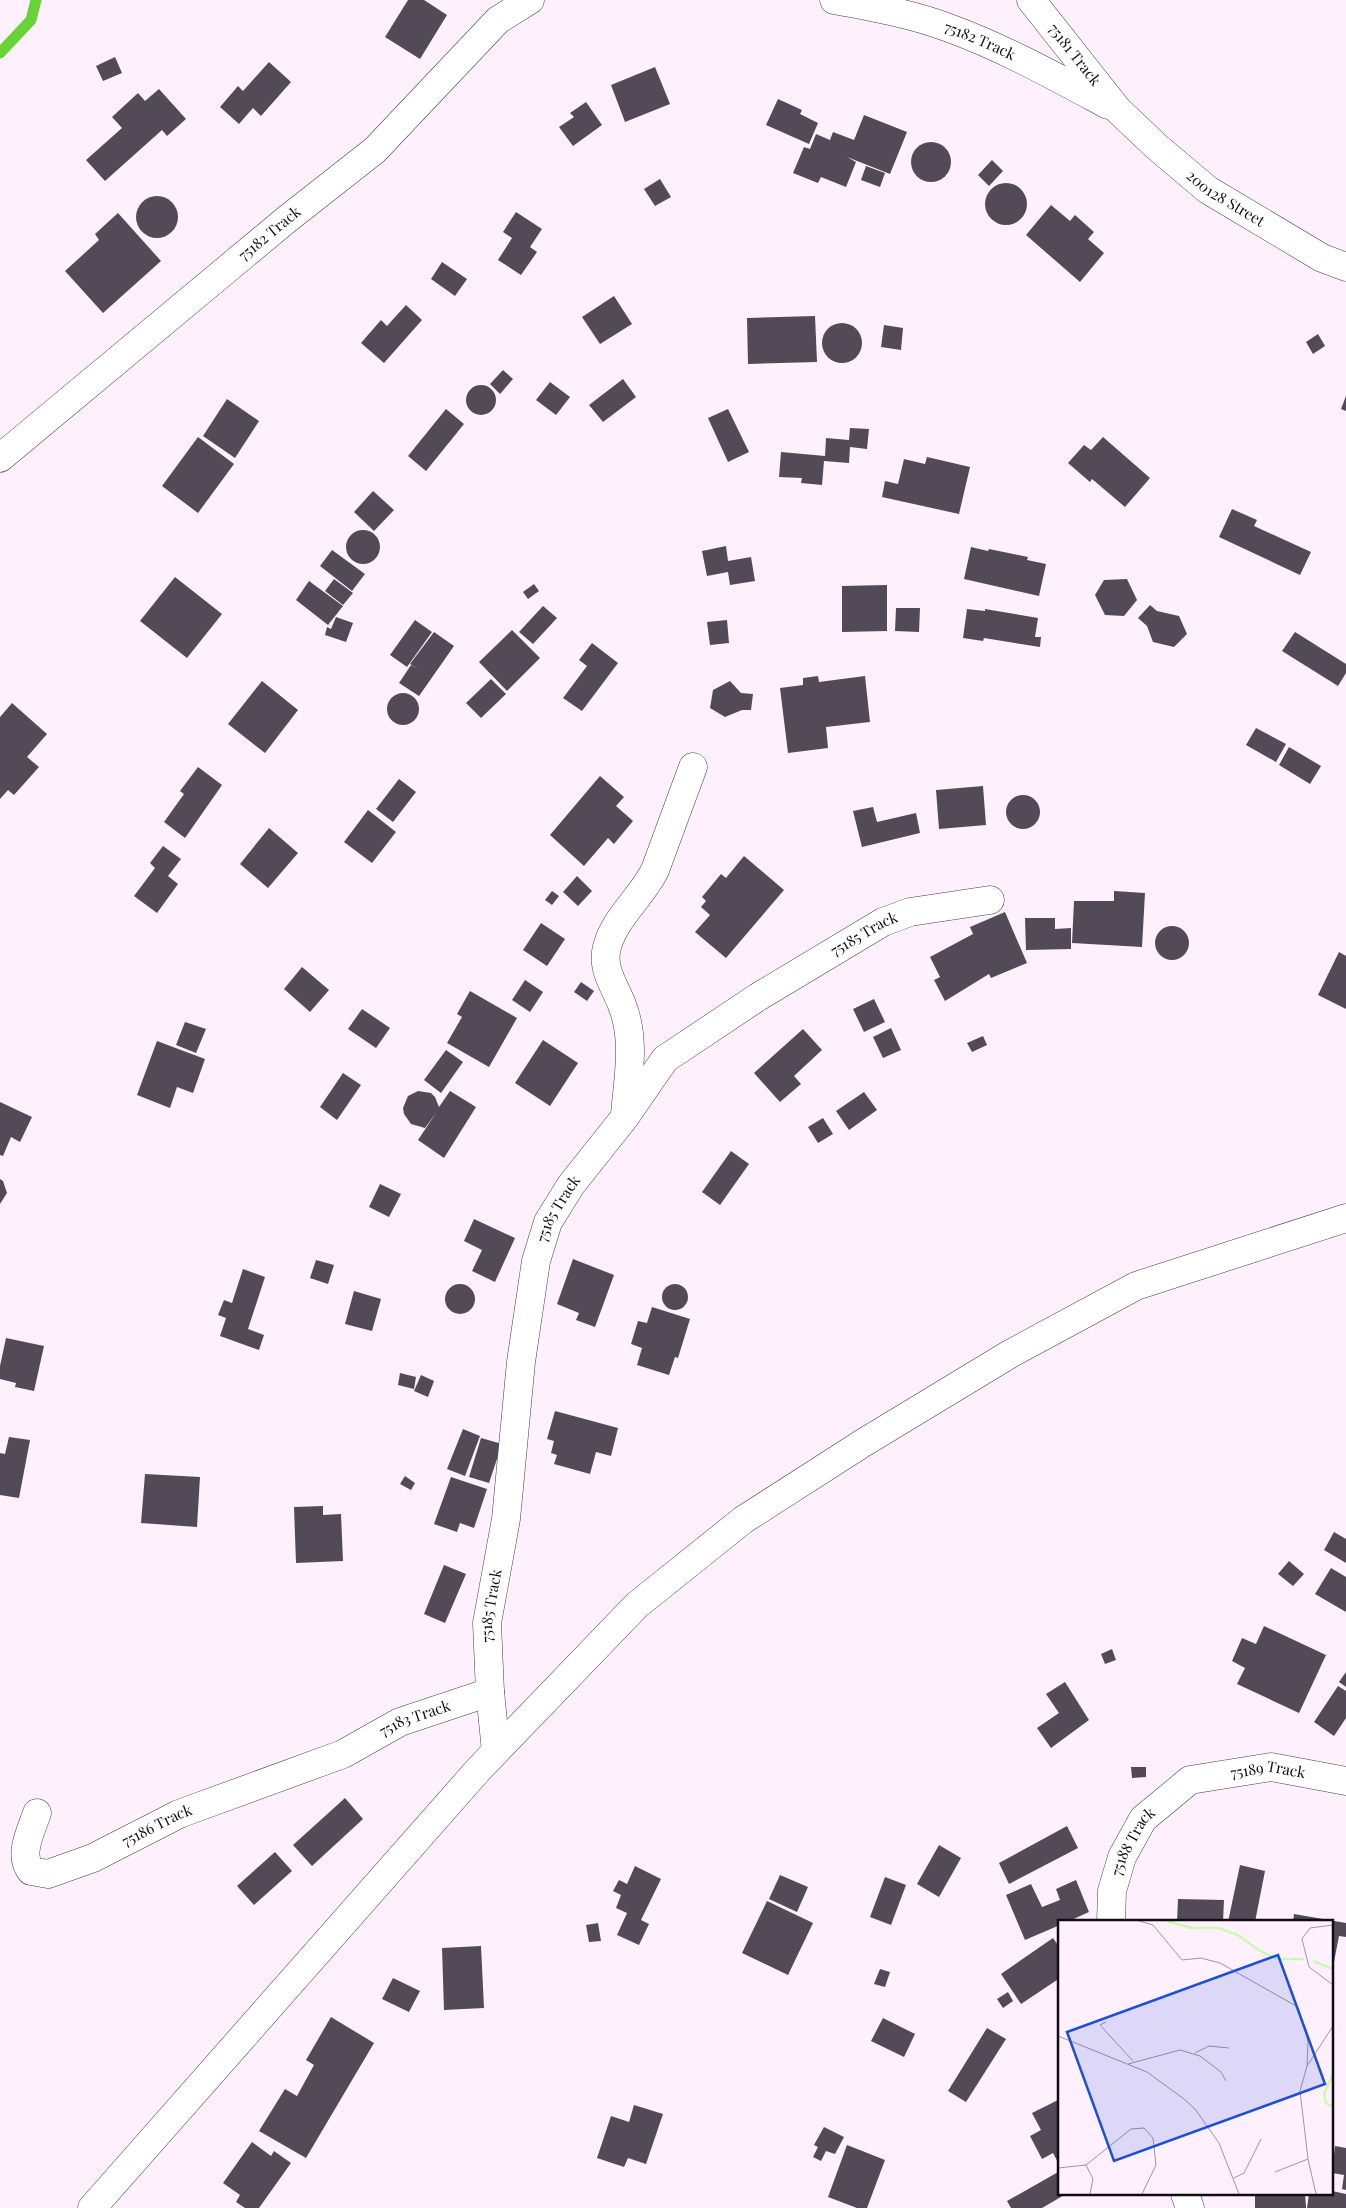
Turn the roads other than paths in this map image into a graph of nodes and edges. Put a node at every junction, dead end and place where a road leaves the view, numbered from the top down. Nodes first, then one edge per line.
1 (530, 0) edge
2 (834, 0) edge
3 (1031, 0) edge
4 (1118, 110) junction
5 (1346, 267) edge
6 (0, 458) edge
7 (693, 767) dead end
8 (990, 900) dead end
9 (625, 1117) junction
10 (1346, 1218) edge
11 (490, 1692) junction
12 (496, 1751) junction
13 (343, 1754) joint
14 (1190, 1780) joint
15 (1346, 1781) edge
16 (37, 1813) dead end
17 (1111, 1920) edge
18 (1186, 2196) edge
19 (92, 2208) edge
20 (1190, 2208) edge

1 - 6 street, 75182 Track
2 - 4 street, 75182 Track
3 - 4 street, 75181 Track
4 - 5 street, 200128 Street
7 - 9 street
8 - 9 street, 75185 Track
9 - 11 street, 75185 Track
10 - 12 street
11 - 12 street, 75185 Track
11 - 13 street, 75183 Track
12 - 19 street
13 - 16 street, 75186 Track
14 - 15 street, 75189 Track
14 - 17 street, 75188 Track
18 - 20 street

